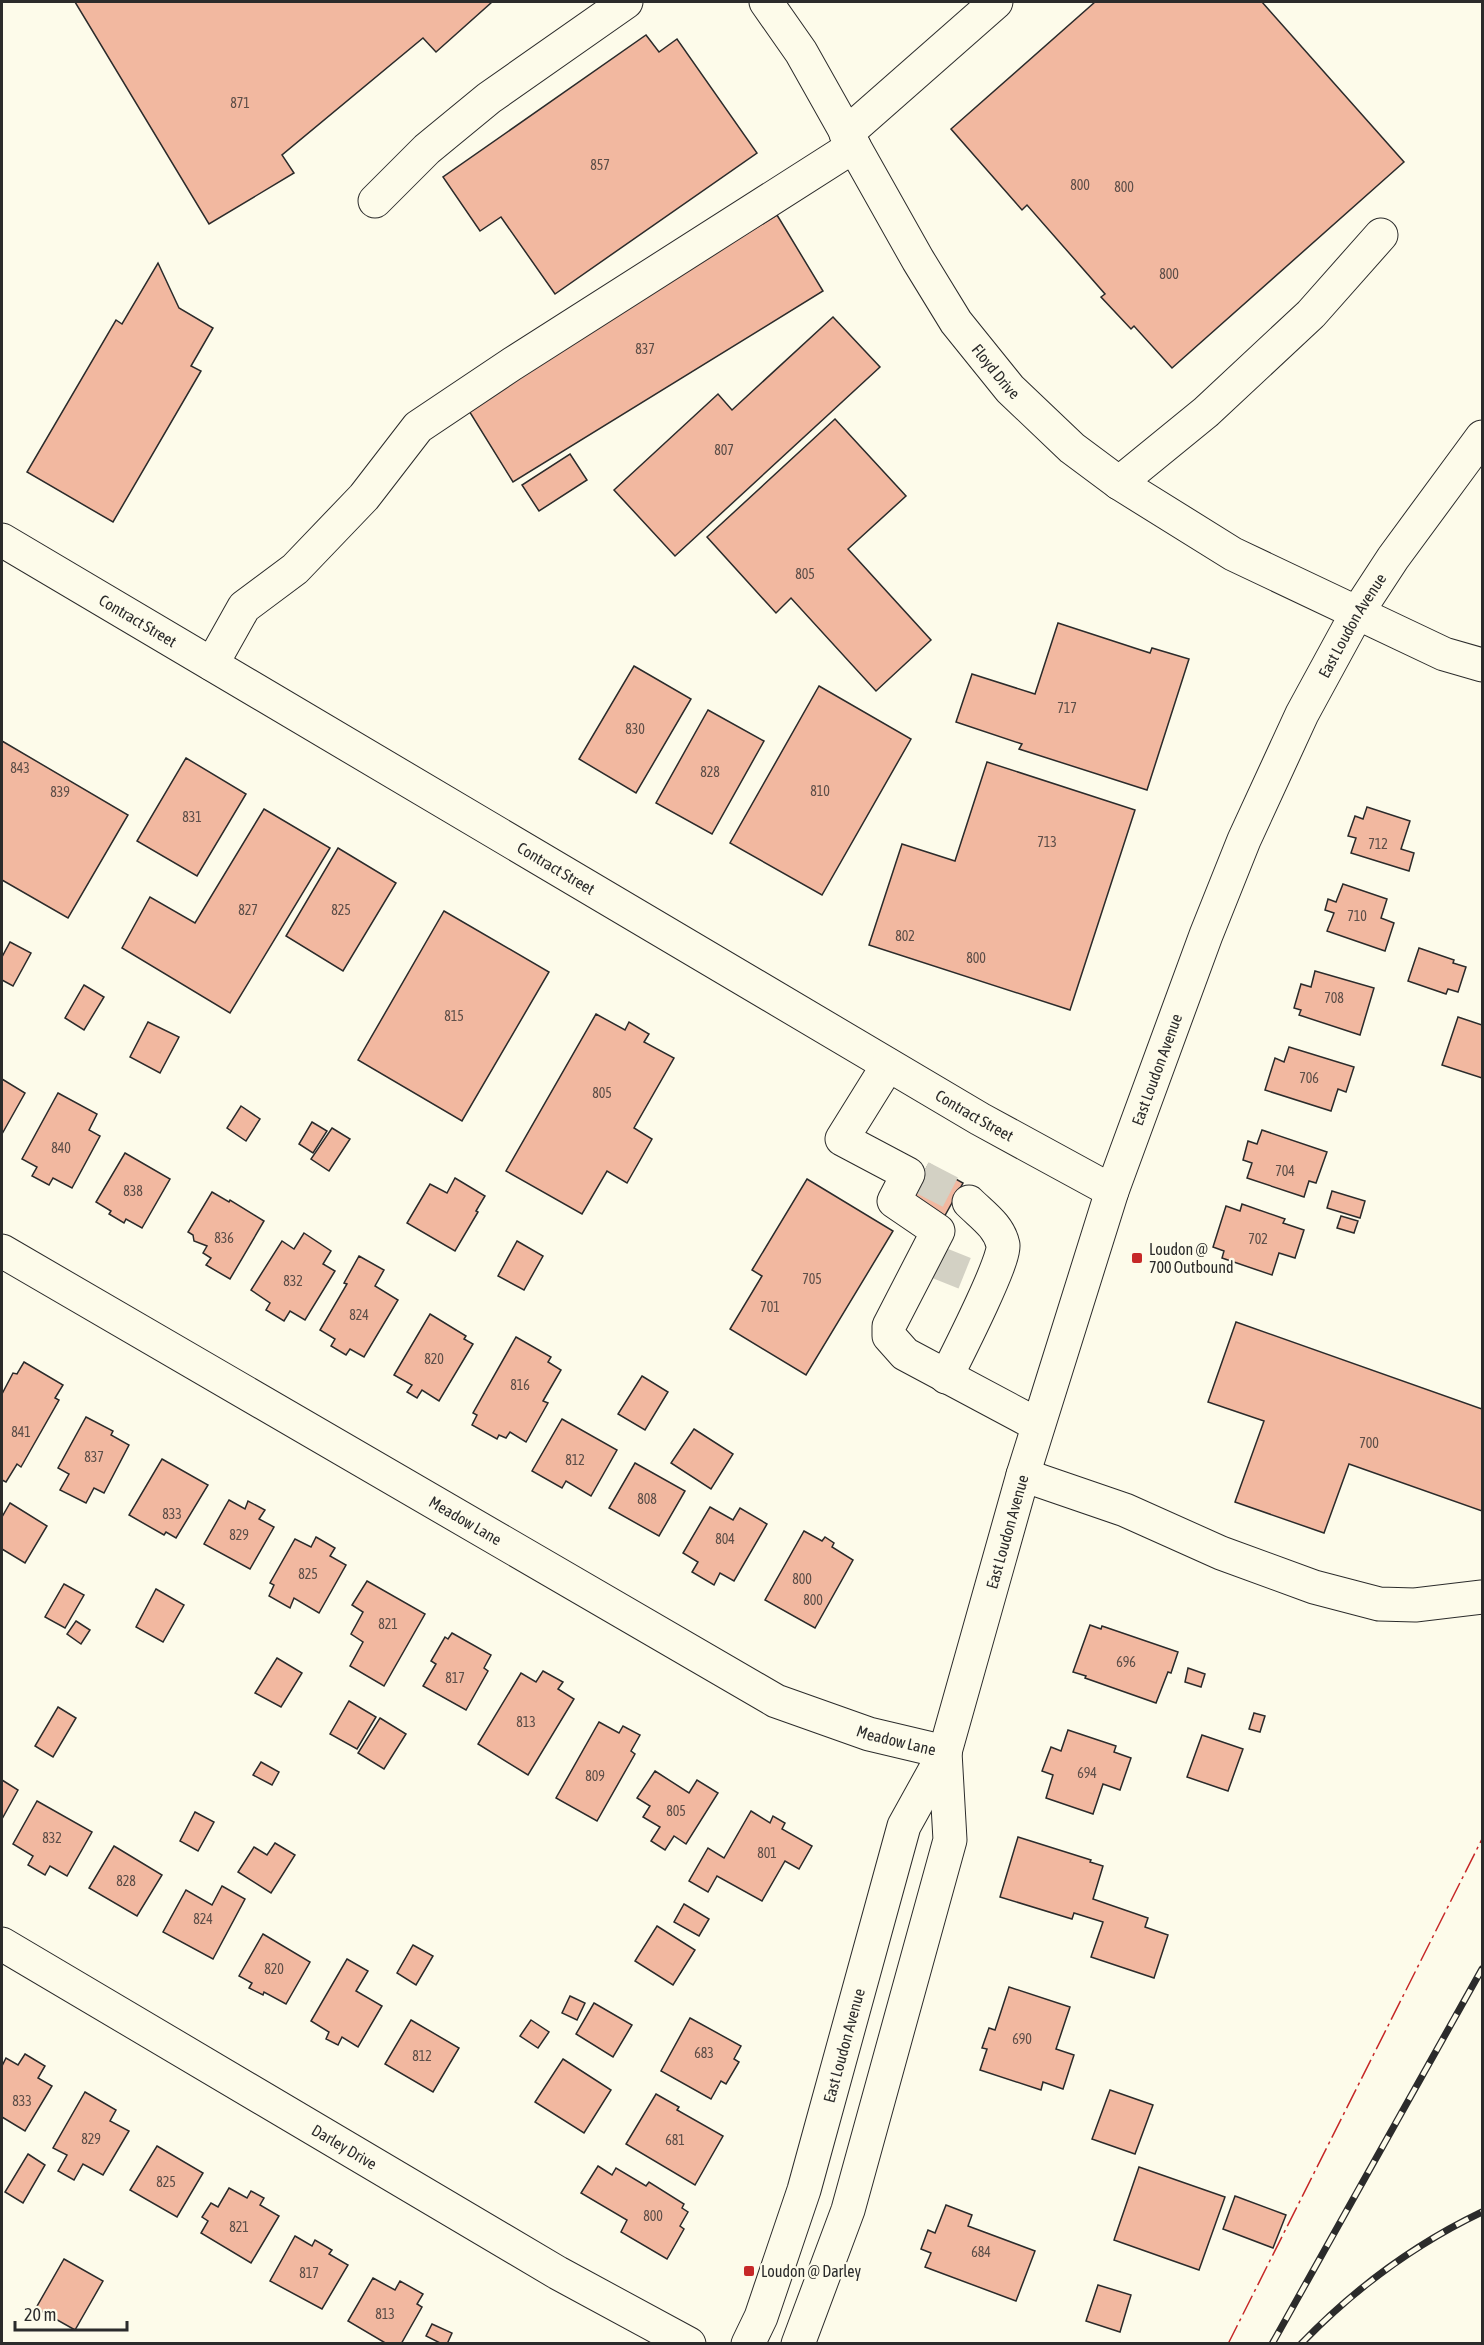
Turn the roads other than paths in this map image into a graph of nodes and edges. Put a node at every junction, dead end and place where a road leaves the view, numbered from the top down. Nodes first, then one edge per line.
1 (626, 2) edge
2 (766, 2) edge
3 (996, 2) edge
4 (850, 140) junction
5 (375, 201) dead end
6 (1381, 235) dead end
7 (1482, 436) edge
8 (1119, 483) junction
9 (2, 540) edge
10 (1357, 613) junction
11 (212, 664) junction
12 (1482, 665) edge
13 (888, 1065) junction
14 (1112, 1191) junction
15 (932, 1250) junction
16 (2, 1251) edge
17 (946, 1377) junction
18 (1038, 1425) junction
19 (1023, 1475) junction
20 (1482, 1597) edge
21 (945, 1752) junction
22 (2, 1944) edge
23 (689, 2343) edge
24 (748, 2343) edge
25 (798, 2343) edge

1 - 5 street
2 - 4 street, Floyd Drive
3 - 4 street
4 - 8 street, Floyd Drive
4 - 11 street
6 - 8 street
7 - 10 street, East Loudon Avenue
8 - 10 street, Floyd Drive
9 - 11 street, Contract Street
10 - 12 street, Floyd Drive
10 - 14 street, East Loudon Avenue
11 - 13 street, Contract Street
13 - 14 street, Contract Street
13 - 15 street
14 - 18 street, East Loudon Avenue
15 - 17 street
15 - 17 street
16 - 21 street, Meadow Lane
17 - 18 street
18 - 19 street, East Loudon Avenue
19 - 20 street
19 - 21 street, East Loudon Avenue
21 - 24 street, East Loudon Avenue
21 - 25 street, East Loudon Avenue
22 - 23 street, Darley Drive

